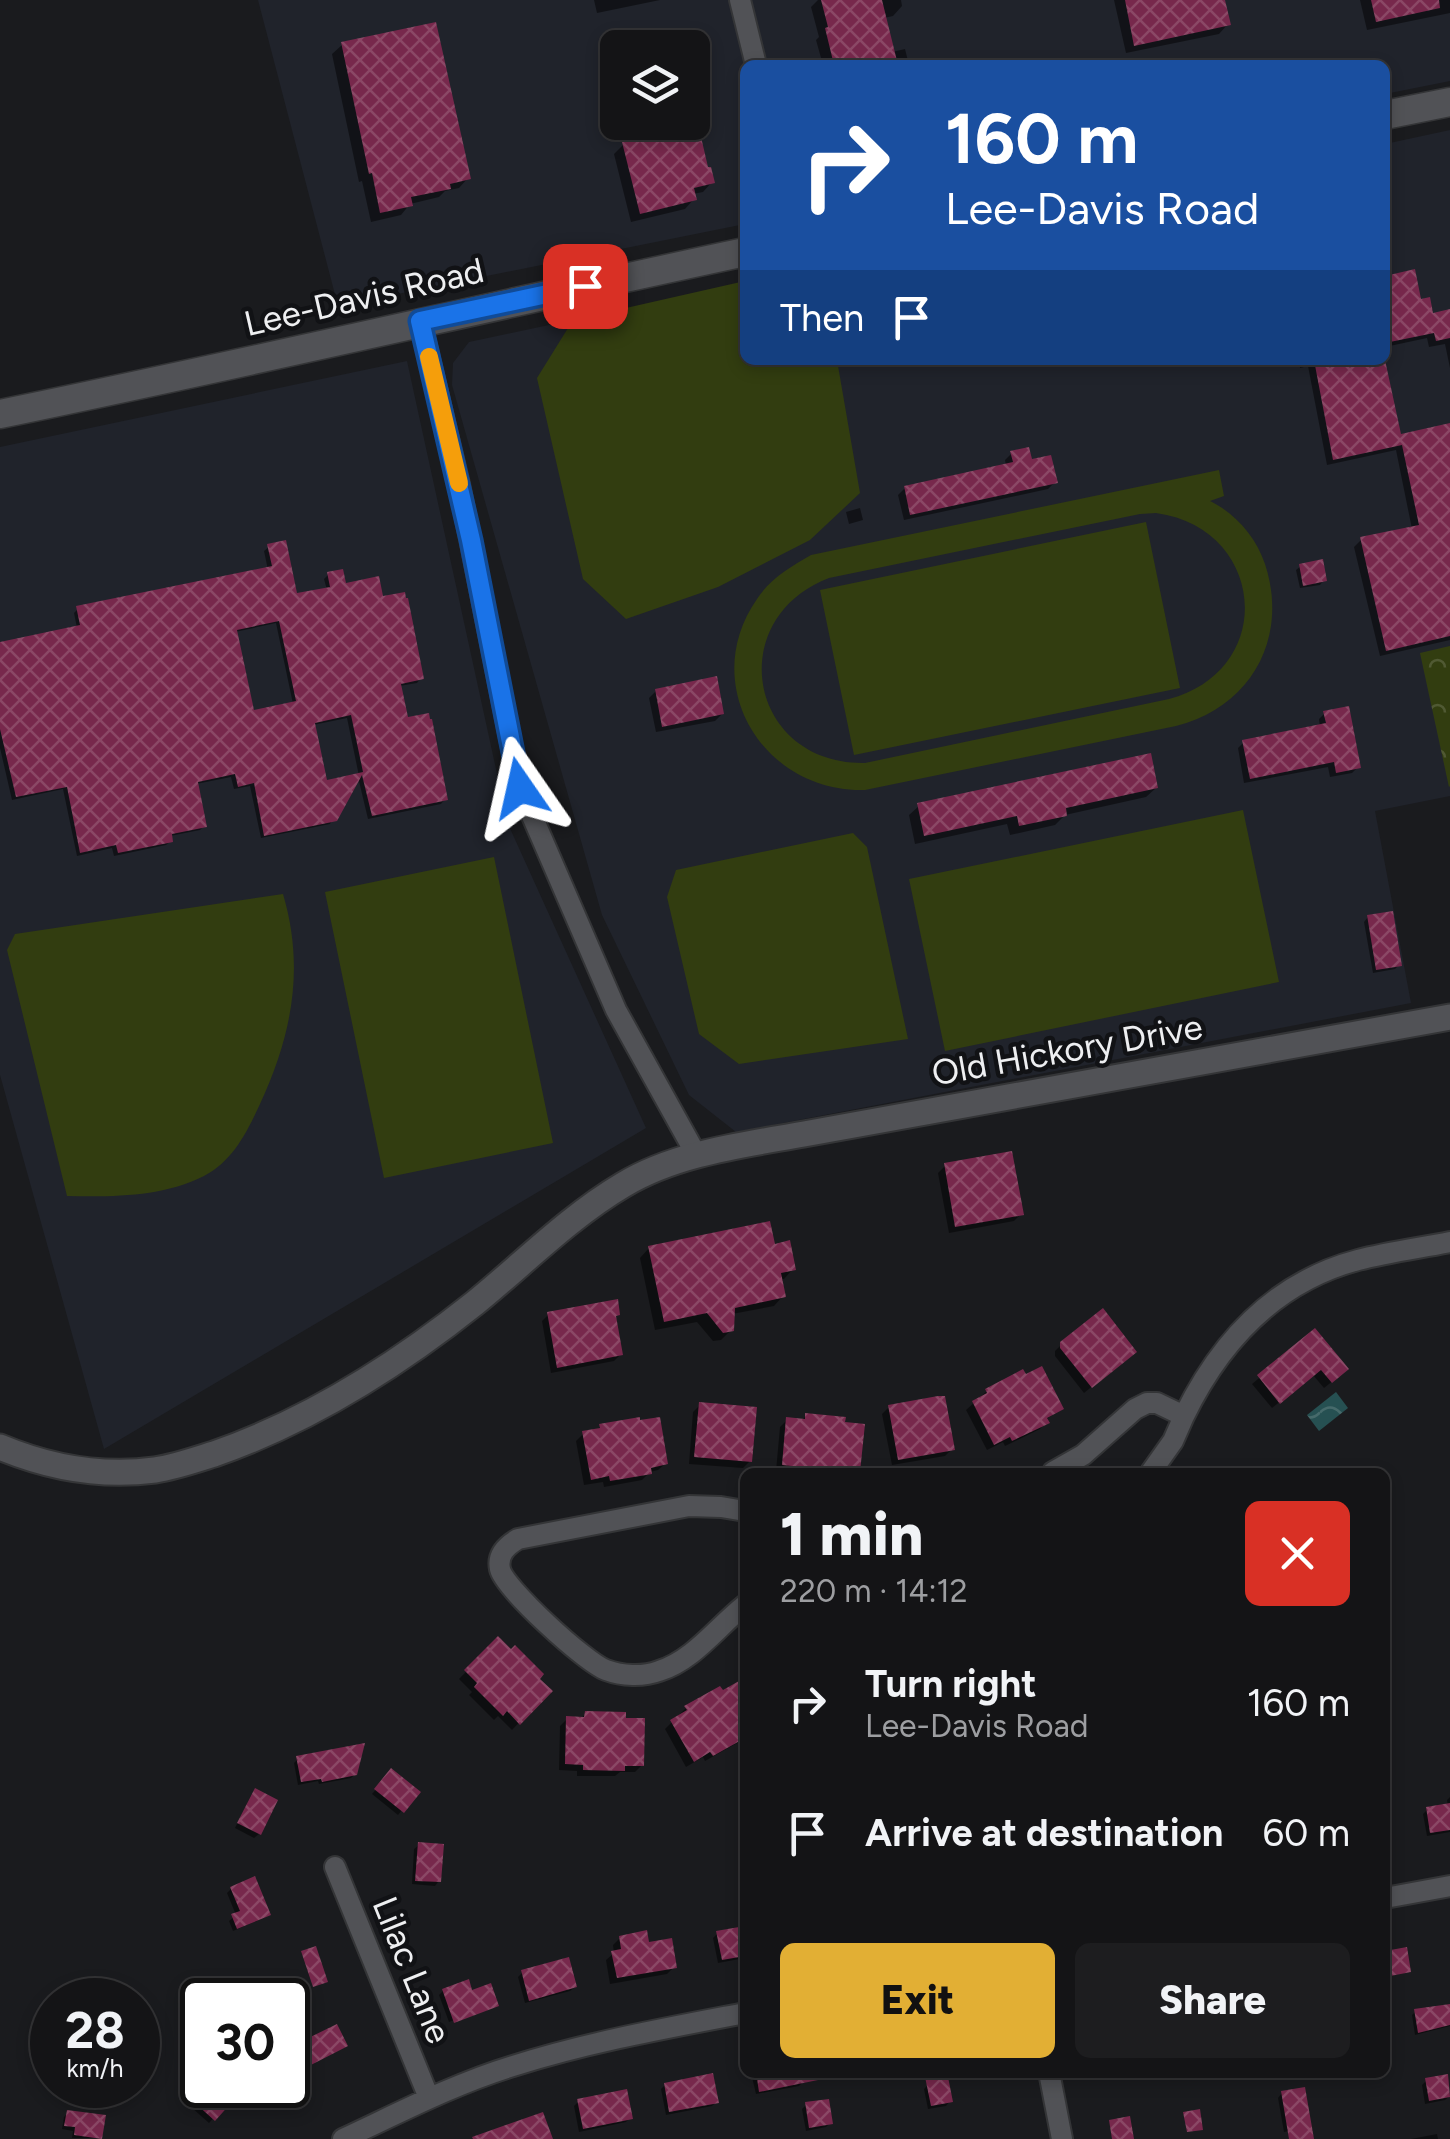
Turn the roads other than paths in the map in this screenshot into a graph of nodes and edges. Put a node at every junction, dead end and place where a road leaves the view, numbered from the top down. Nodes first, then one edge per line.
1 (740, 0) edge
2 (755, 60) edge
3 (1450, 102) edge
4 (1390, 114) edge
5 (740, 253) edge
6 (420, 321) junction
7 (0, 414) edge
8 (1450, 1017) edge
9 (697, 1156) junction
10 (1450, 1242) edge
11 (1184, 1416) junction
12 (0, 1447) edge
13 (1060, 1468) edge
14 (1153, 1468) edge
15 (740, 1510) edge
16 (740, 1610) edge
17 (335, 1866) dead end
18 (1450, 1886) edge
19 (1390, 1897) edge
20 (740, 2014) edge
21 (1050, 2078) edge
22 (429, 2098) junction
23 (344, 2139) edge
24 (1062, 2139) edge

1 - 2 street
3 - 4 main road
5 - 6 main road, Lee-Davis Road
6 - 7 main road, Lee-Davis Road
6 - 9 street
8 - 9 street, Old Hickory Drive
9 - 12 street, Old Hickory Drive
10 - 11 street
11 - 13 street
11 - 14 street
15 - 16 street
17 - 22 street, Lilac Lane
18 - 19 street
20 - 22 street
21 - 24 street
22 - 23 street

